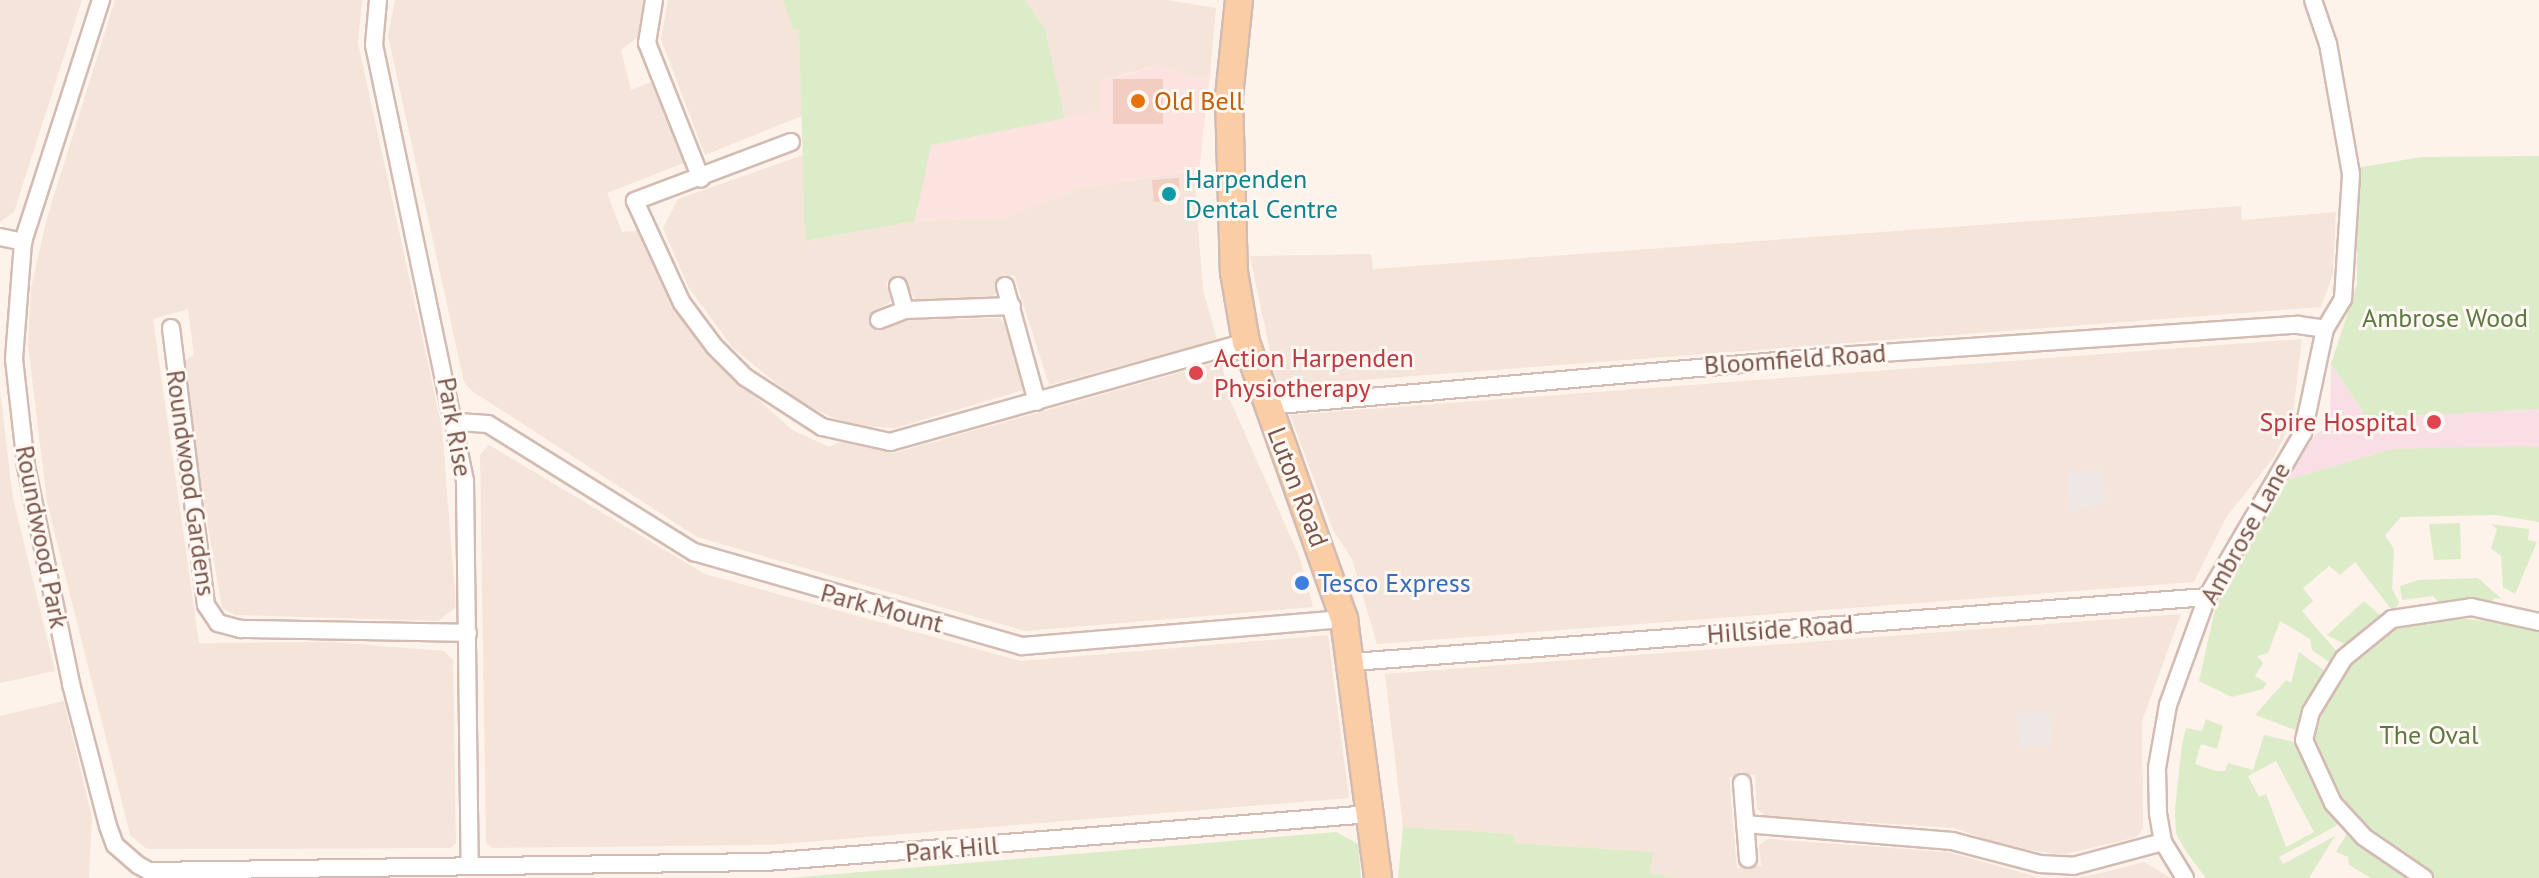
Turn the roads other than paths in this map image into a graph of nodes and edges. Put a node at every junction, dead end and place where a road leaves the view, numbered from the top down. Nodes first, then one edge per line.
1 (101, 0) edge
2 (378, 0) edge
3 (654, 0) edge
4 (1239, 0) edge
5 (2313, 0) edge
6 (791, 142) dead end
7 (701, 179) junction
8 (0, 237) edge
9 (23, 242) junction
10 (898, 286) dead end
11 (1005, 286) dead end
12 (1012, 306) junction
13 (905, 310) junction
14 (879, 320) dead end
15 (171, 328) dead end
16 (2325, 329) junction
17 (1246, 342) junction
18 (1037, 402) junction
19 (1267, 406) junction
20 (458, 422) junction
21 (2207, 597) junction
22 (1344, 619) junction
23 (2539, 622) edge
24 (468, 633) junction
25 (1353, 662) junction
26 (1742, 783) dead end
27 (1371, 814) junction
28 (1745, 824) junction
29 (2163, 842) junction
30 (1748, 859) dead end
31 (470, 863) junction
32 (149, 871) joint
33 (1378, 878) edge
34 (2185, 878) edge
35 (2424, 878) edge

1 - 9 street, Roundwood Park
2 - 20 street, Park Rise
3 - 7 street
4 - 17 main road, Luton Road
5 - 16 street, Ambrose Lane
6 - 7 street
7 - 18 street
8 - 9 street
9 - 32 street, Roundwood Park
10 - 13 street
11 - 12 street
12 - 13 street
12 - 18 street
13 - 14 street
15 - 24 street, Roundwood Gardens
16 - 19 street, Bloomfield Road
16 - 21 street, Ambrose Lane
17 - 18 street
17 - 19 main road, Luton Road
19 - 22 main road, Luton Road
20 - 22 street, Park Mount
20 - 24 street, Park Rise
21 - 25 street, Hillside Road
21 - 29 street, Ambrose Lane
22 - 25 main road, Luton Road
23 - 35 street
24 - 31 street, Park Rise
25 - 27 main road, Luton Road
26 - 28 street
27 - 31 street, Park Hill
27 - 33 main road, Luton Road
28 - 29 street
28 - 30 street
29 - 34 street, Ambrose Lane
31 - 32 street, Park Hill

